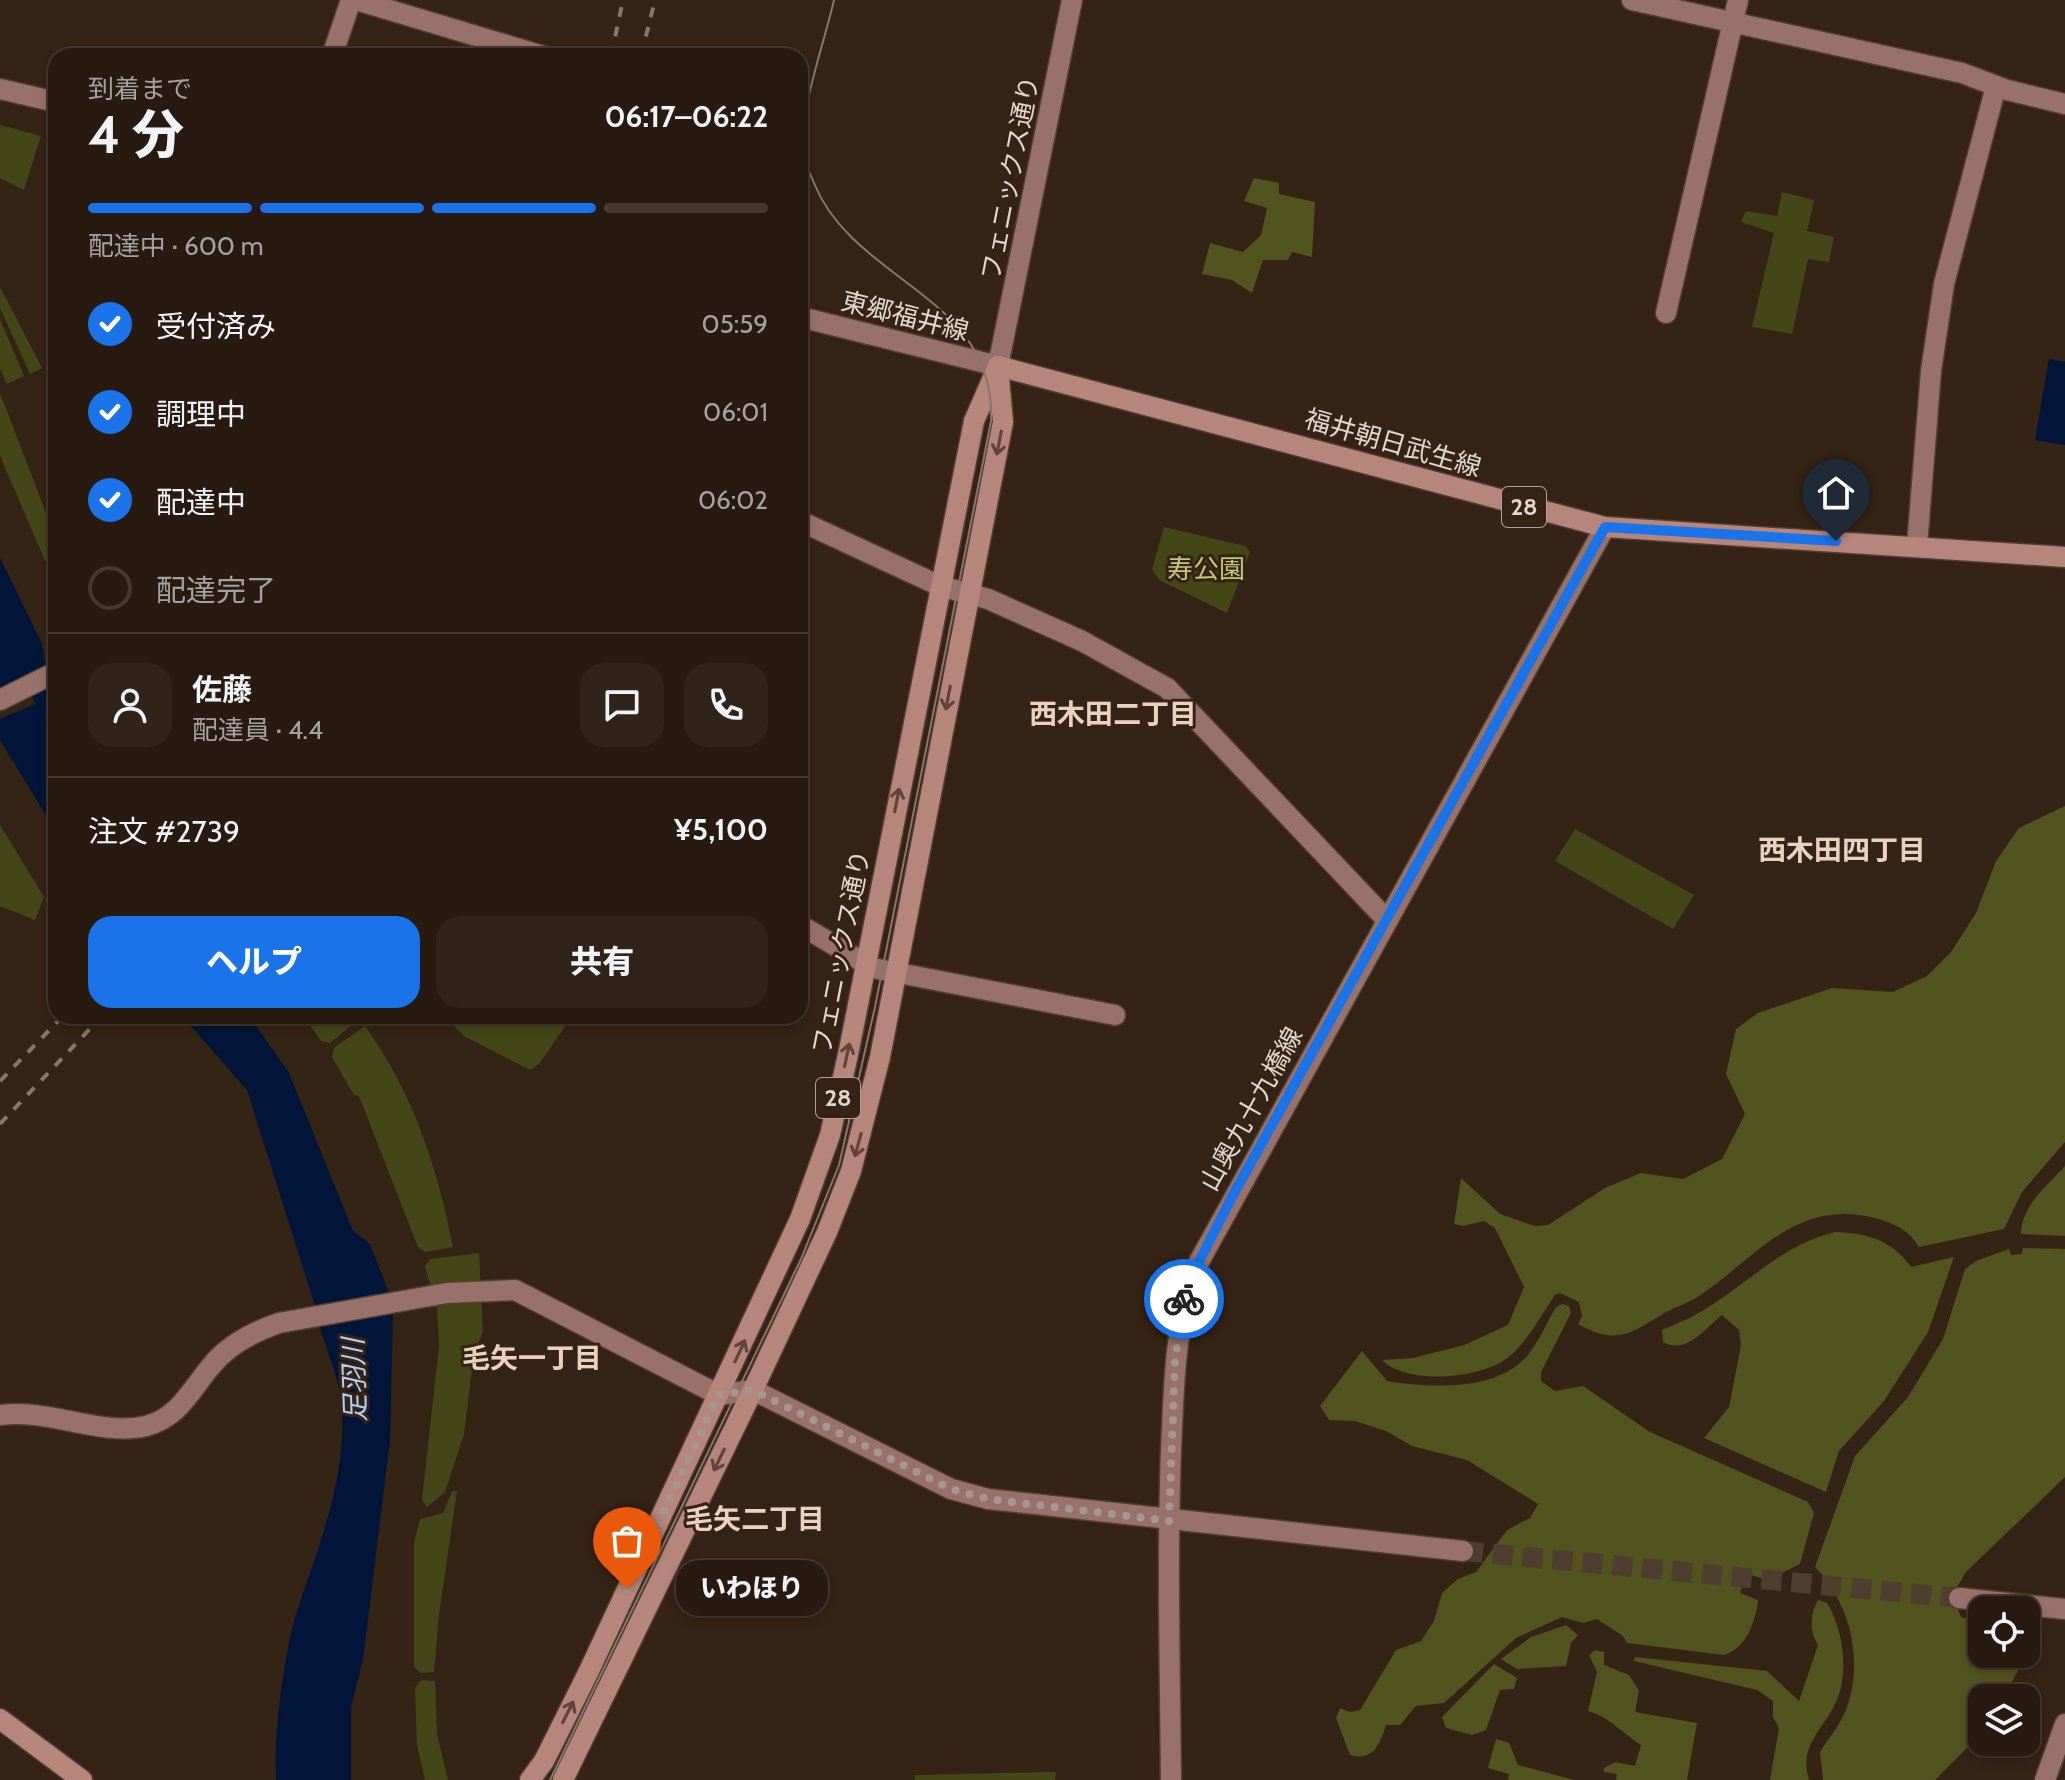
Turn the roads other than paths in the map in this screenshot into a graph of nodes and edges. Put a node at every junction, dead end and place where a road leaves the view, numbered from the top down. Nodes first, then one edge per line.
1 (354, 0) edge
2 (1072, 0) edge
3 (1632, 0) edge
4 (1738, 0) edge
5 (1733, 21) junction
6 (335, 48) edge
7 (516, 48) edge
8 (1996, 86) junction
9 (0, 89) edge
10 (48, 100) edge
11 (2065, 104) edge
12 (1666, 313) dead end
13 (808, 319) edge
14 (998, 366) junction
15 (808, 525) edge
16 (1605, 527) junction
17 (1917, 546) junction
18 (2065, 557) edge
19 (940, 586) junction
20 (969, 593) junction
21 (48, 676) edge
22 (0, 700) edge
23 (1387, 920) junction
24 (808, 930) edge
25 (867, 965) junction
26 (895, 972) junction
27 (1115, 1015) dead end
28 (753, 1390) junction
29 (719, 1395) junction
30 (0, 1415) edge
31 (1169, 1521) junction
32 (1463, 1551) tunnel mouth
33 (1959, 1598) tunnel mouth
34 (2065, 1609) edge
35 (0, 1719) edge
36 (2065, 1724) edge
37 (80, 1779) edge
38 (530, 1780) edge
39 (563, 1780) edge
40 (1171, 1780) edge
41 (2045, 1780) edge

1 - 6 street
1 - 7 street
2 - 14 street, フェニックス通り
3 - 5 street
4 - 5 street
5 - 8 street
5 - 12 street
8 - 11 street
8 - 17 street
9 - 10 street
13 - 14 street, 東郷福井線
14 - 16 main road, 福井朝日武生線 / 28
14 - 19 main road, フェニックス通り / 28
14 -> 20 main road, フェニックス通り / 28
15 - 19 street
16 - 17 main road, 福井朝日武生線 / 28
16 - 23 street, 山奥九十九橋線
17 - 18 main road, 福井朝日武生線 / 28
19 - 20 street
25 -> 19 main road, フェニックス通り / 28
20 - 23 street
20 -> 26 main road, フェニックス通り / 28
21 - 22 street
23 - 31 street, 山奥九十九橋線
24 - 25 street
25 - 26 street
29 -> 25 main road, フェニックス通り / 28
26 - 27 street
26 -> 28 main road, フェニックス通り / 28
28 - 29 street
28 - 31 street
28 -> 39 main road, フェニックス通り / 28
29 - 30 street
38 -> 29 main road, フェニックス通り / 28
31 - 32 street
31 - 40 street, 山奥九十九橋線
33 - 34 street
35 - 37 main road
36 - 41 street

